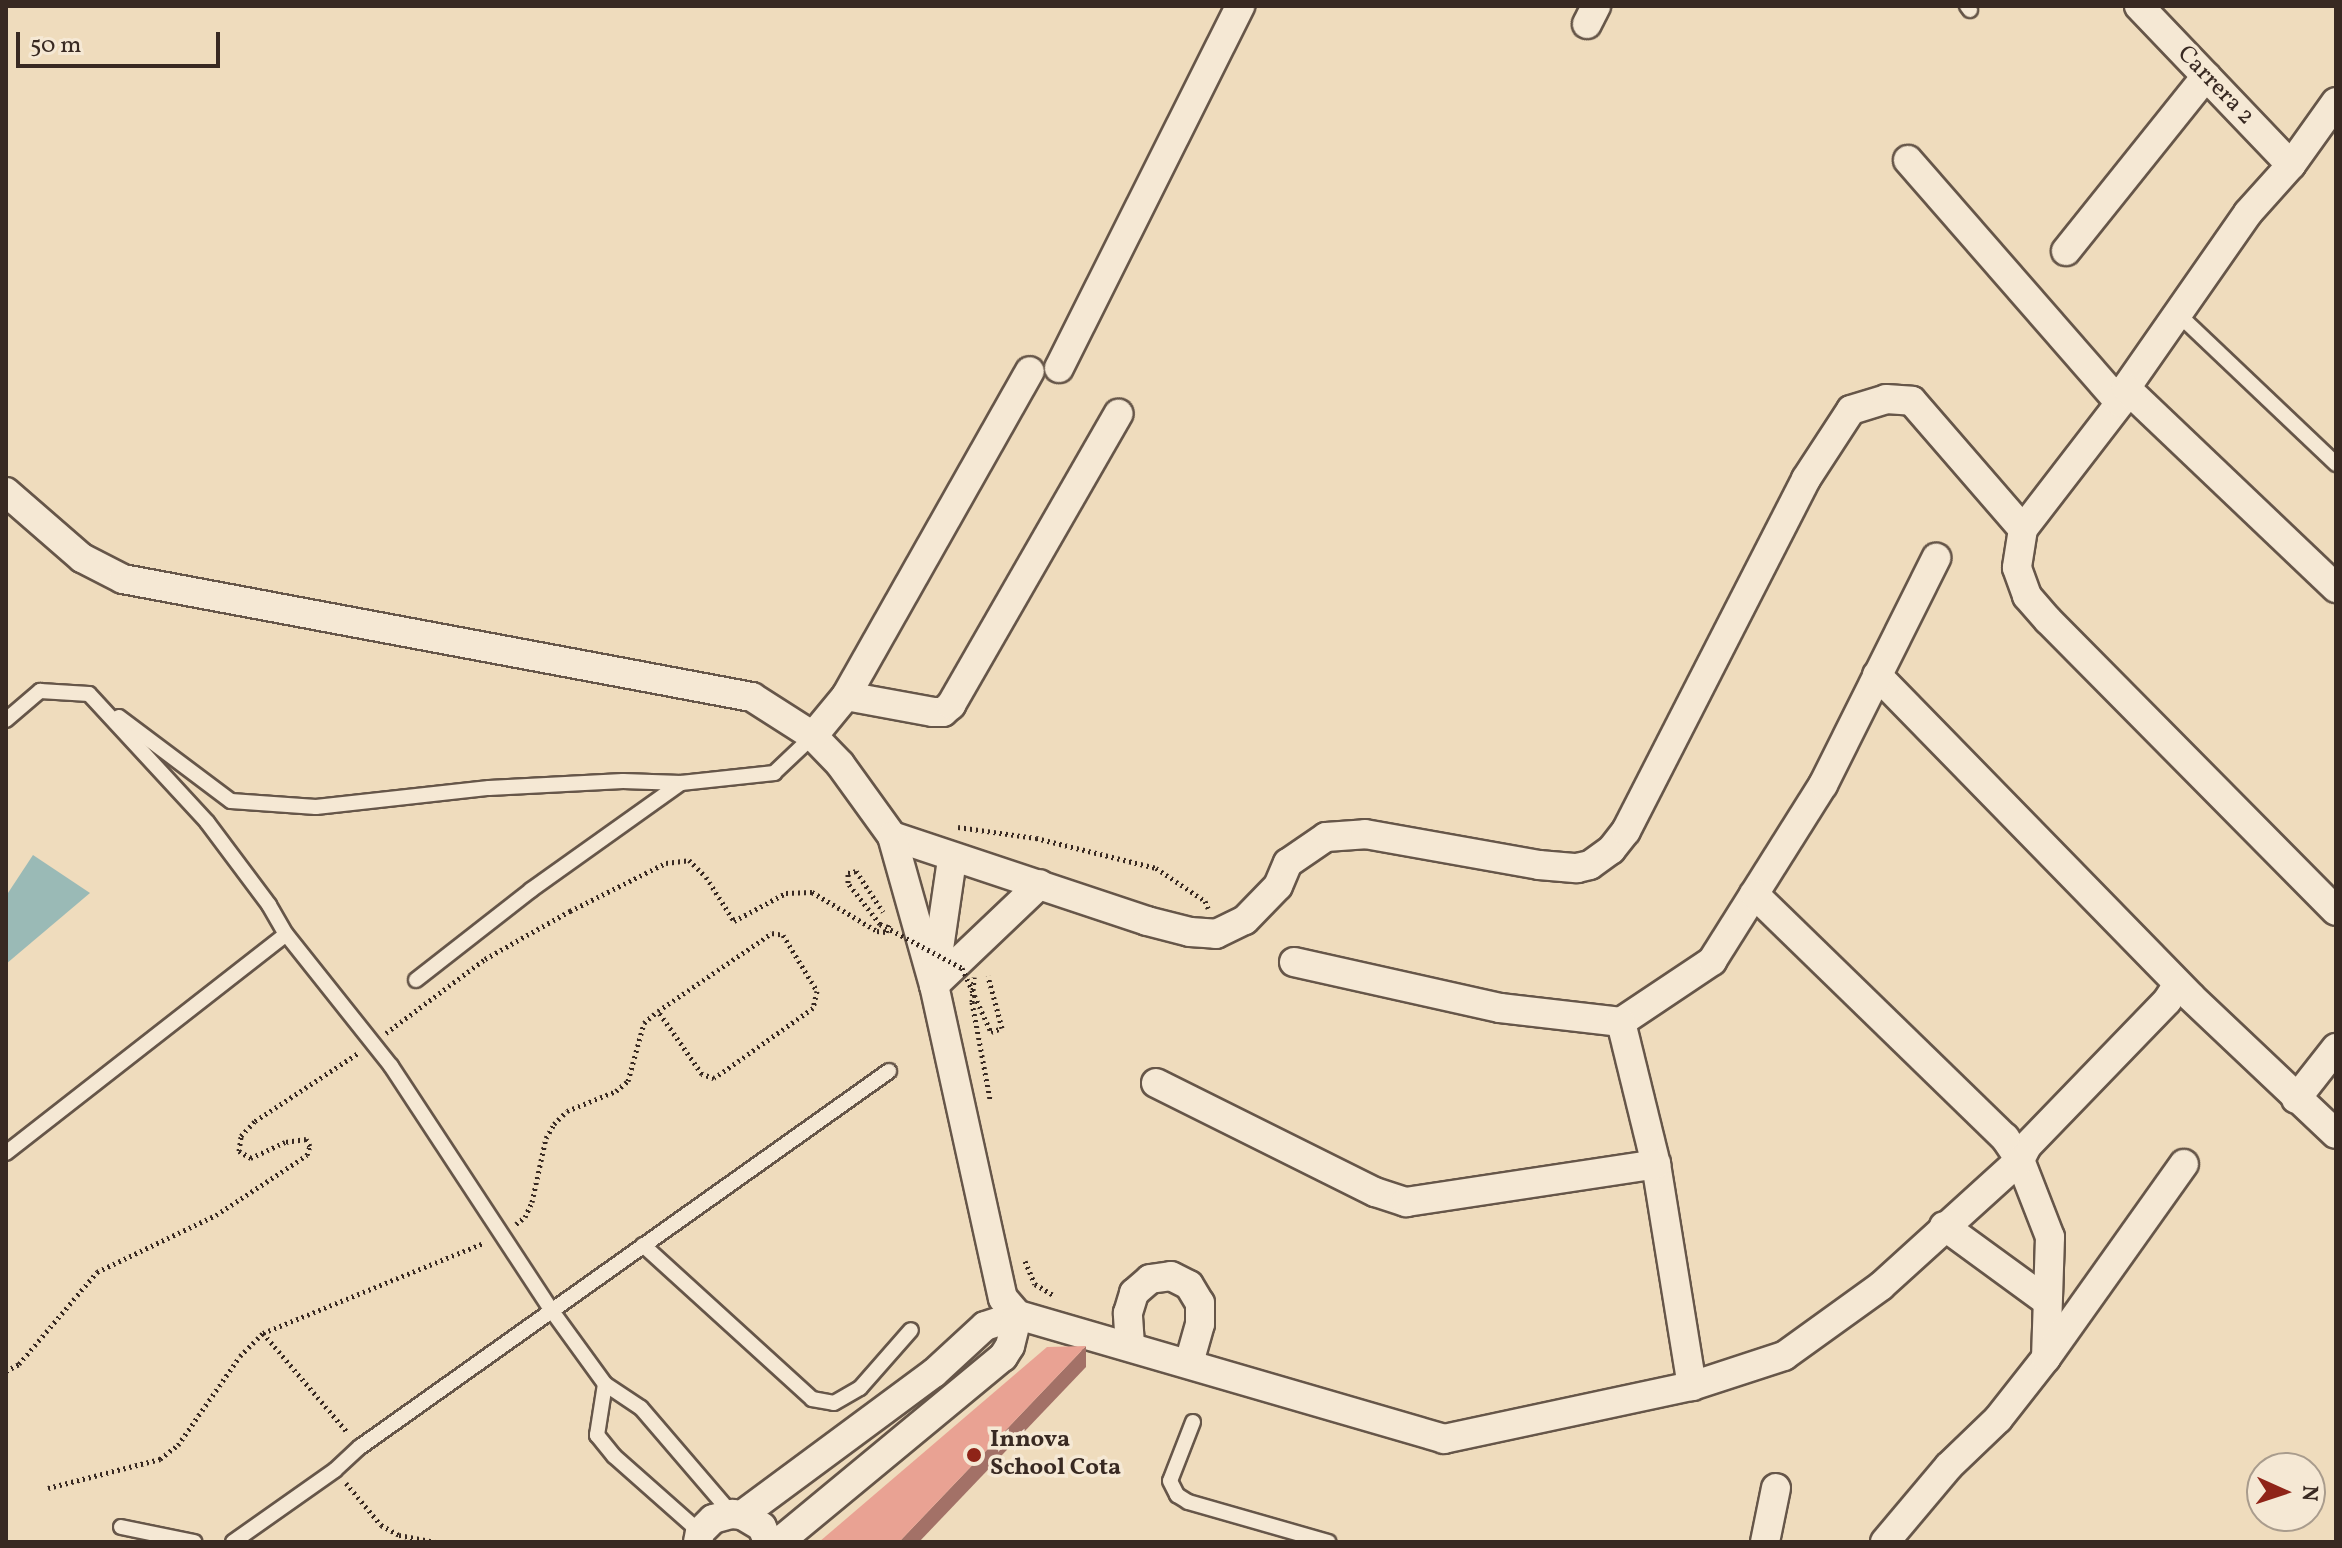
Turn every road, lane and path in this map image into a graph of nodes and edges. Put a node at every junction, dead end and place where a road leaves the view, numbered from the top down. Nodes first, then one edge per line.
1 (1240, 6) edge
2 (2139, 6) edge
3 (2206, 76) junction
4 (2336, 102) edge
5 (1908, 160) dead end
6 (2291, 165) junction
7 (2066, 251) dead end
8 (2178, 314) junction
9 (1059, 368) dead end
10 (1030, 371) dead end
11 (2123, 395) junction
12 (1118, 414) dead end
13 (2336, 464) edge
14 (6, 492) edge
15 (2023, 529) junction
16 (1936, 558) dead end
17 (2336, 588) edge
18 (1877, 675) junction
19 (89, 694) junction
20 (846, 696) junction
21 (6, 720) edge
22 (813, 736) junction
23 (681, 783) junction
24 (945, 826) dead end
25 (892, 836) junction
26 (952, 859) junction
27 (1040, 884) junction
28 (1754, 894) junction
29 (2336, 911) edge
30 (286, 934) junction
31 (1216, 934) junction
32 (1294, 962) dead end
33 (968, 964) dead end
34 (988, 976) dead end
35 (974, 977) dead end
36 (416, 980) dead end
37 (2178, 984) junction
38 (934, 985) junction
39 (963, 987) dead end
40 (964, 1003) dead end
41 (658, 1011) junction
42 (966, 1018) dead end
43 (1621, 1022) junction
44 (373, 1043) junction
45 (2336, 1048) edge
46 (889, 1071) dead end
47 (1156, 1083) dead end
48 (2296, 1099) junction
49 (991, 1103) dead end
50 (2336, 1134) edge
51 (6, 1153) edge
52 (2020, 1160) junction
53 (1656, 1164) junction
54 (2184, 1164) dead end
55 (1944, 1226) junction
56 (505, 1234) junction
57 (643, 1245) junction
58 (1057, 1297) dead end
59 (2047, 1301) junction
60 (1025, 1305) junction
61 (552, 1311) junction
62 (911, 1330) dead end
63 (263, 1333) junction
64 (1130, 1345) junction
65 (2046, 1358) junction
66 (1189, 1363) junction
67 (6, 1371) edge
68 (605, 1384) junction
69 (1692, 1386) junction
70 (1193, 1422) dead end
71 (360, 1447) junction
72 (335, 1470) junction
73 (48, 1488) dead end
74 (1776, 1488) dead end
75 (737, 1514) junction
76 (121, 1527) dead end
77 (699, 1537) edge
78 (194, 1542) edge
79 (233, 1542) edge
80 (436, 1542) edge
81 (768, 1542) edge
82 (779, 1542) edge
83 (1328, 1542) edge
84 (1765, 1542) edge
85 (1885, 1542) edge

1 - 9 street
2 - 3 street, Carrera 2
3 - 6 street, Carrera 2
3 - 7 street
4 - 6 street
5 - 11 street
6 - 8 street
8 - 11 street
8 - 13 lane
10 - 20 street
11 - 15 street
11 - 17 street
12 - 20 street
14 - 22 street
15 - 29 street
15 - 31 street
16 - 18 street
18 - 28 street
18 - 37 street
19 - 21 lane
19 - 23 lane
19 - 30 lane
20 - 22 street
22 - 23 lane
22 - 25 street
23 - 36 lane
24 - 31 path
25 - 26 street
25 - 38 street
26 - 27 street
26 - 38 street
27 - 31 street
27 - 38 street
28 - 43 street
28 - 52 street
30 - 44 lane
30 - 51 lane
32 - 43 street
33 - 39 path
34 - 44 path, bridge
35 - 49 path, bridge
37 - 48 street
37 - 52 street
38 - 60 street
40 - 42 path
41 - 41 path
41 - 56 path
43 - 53 street
44 - 56 lane
44 - 67 path
45 - 48 street
46 - 57 lane
47 - 53 street
48 - 50 street
52 - 55 street
52 - 59 street
53 - 69 street
54 - 65 street
55 - 59 street
55 - 69 street
56 - 61 lane
56 - 63 path
57 - 61 lane
57 - 62 lane
58 - 60 path
59 - 65 street
60 - 64 street
60 - 75 street
60 - 82 street
61 - 68 lane
61 - 71 lane
63 - 71 path
63 - 73 path
64 - 66 street
64 - 66 street
65 - 85 street
66 - 69 street
68 - 75 lane
68 - 77 lane
70 - 83 lane
71 - 72 lane
72 - 79 lane
72 - 80 path
74 - 84 street
75 - 77 street
75 - 81 street
76 - 78 lane

